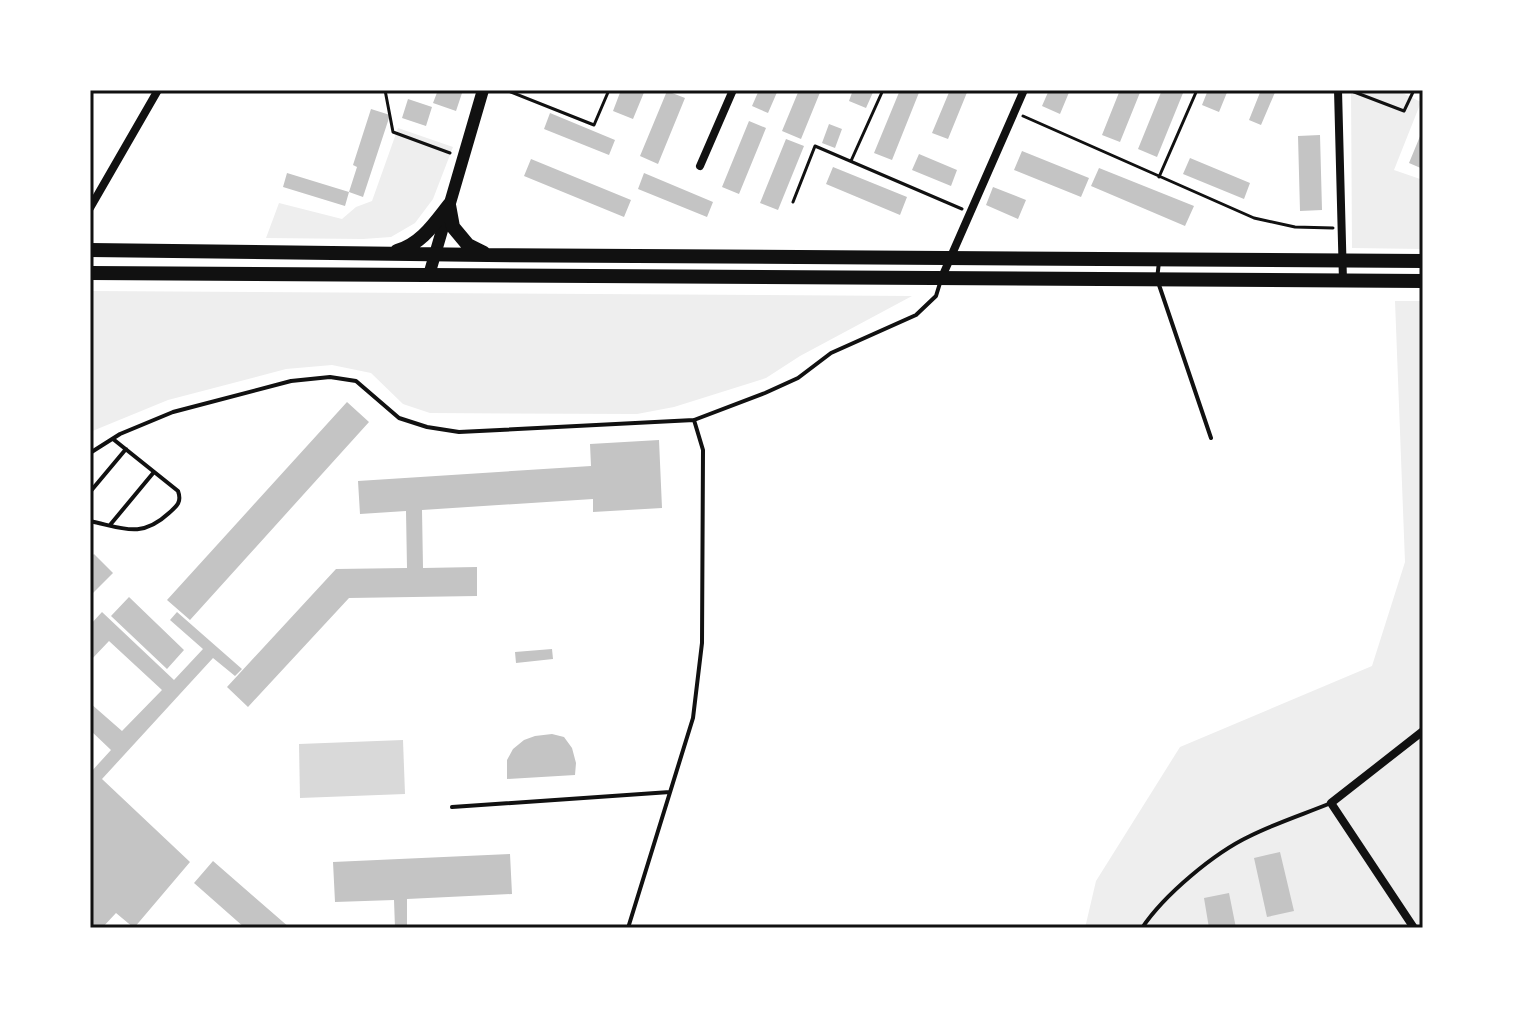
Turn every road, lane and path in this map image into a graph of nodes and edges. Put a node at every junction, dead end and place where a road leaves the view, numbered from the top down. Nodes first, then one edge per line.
1 (158, 90) edge
2 (385, 90) edge
3 (483, 90) edge
4 (506, 90) edge
5 (609, 90) edge
6 (733, 90) edge
7 (883, 90) edge
8 (1024, 90) edge
9 (1197, 90) edge
10 (1338, 90) edge
11 (1349, 90) edge
12 (1414, 90) edge
13 (1015, 113) junction
14 (450, 153) dead end
15 (851, 161) junction
16 (700, 166) dead end
17 (1159, 177) junction
18 (793, 202) dead end
19 (449, 205) junction
20 (90, 208) edge
21 (971, 212) junction
22 (1341, 228) junction
23 (90, 250) edge
24 (389, 254) junction
25 (435, 254) junction
26 (488, 255) junction
27 (950, 259) junction
28 (1159, 259) junction
29 (1342, 259) junction
30 (1423, 261) edge
31 (90, 273) edge
32 (429, 275) junction
33 (942, 277) junction
34 (1157, 279) junction
35 (1343, 281) junction
36 (1423, 281) edge
37 (694, 420) junction
38 (1211, 438) dead end
39 (113, 439) junction
40 (126, 449) junction
41 (90, 453) edge
42 (154, 472) junction
43 (90, 492) edge
44 (90, 521) edge
45 (110, 525) junction
46 (1423, 731) edge
47 (670, 792) junction
48 (1331, 803) junction
49 (452, 807) dead end
50 (628, 928) edge
51 (1142, 928) edge
52 (1414, 928) edge

1 - 20 street
2 - 14 path
3 - 19 main road
4 - 5 path
6 - 16 street
7 - 15 path
8 - 13 street
9 - 17 path
10 - 22 street
11 - 12 path
13 - 17 path
13 - 21 street
15 - 18 path
15 - 21 path
17 - 22 path
19 - 24 main road
19 - 25 main road
19 - 26 main road
21 - 27 street
22 - 29 street
23 - 24 main road
24 - 25 main road
25 - 26 main road
25 - 32 main road
26 - 27 main road
27 - 28 main road
27 - 33 street
28 - 29 main road
28 - 34 lane
29 - 30 main road
29 - 35 street
31 - 32 main road
32 - 33 main road
33 - 34 main road
33 - 37 lane
34 - 35 main road
34 - 38 lane
35 - 36 main road
37 - 39 lane
37 - 47 lane
39 - 40 lane
39 - 41 lane
40 - 42 lane
40 - 43 lane
42 - 45 lane
42 - 45 lane
44 - 45 lane
46 - 48 street
47 - 49 lane
47 - 50 lane
48 - 51 lane
48 - 52 street

